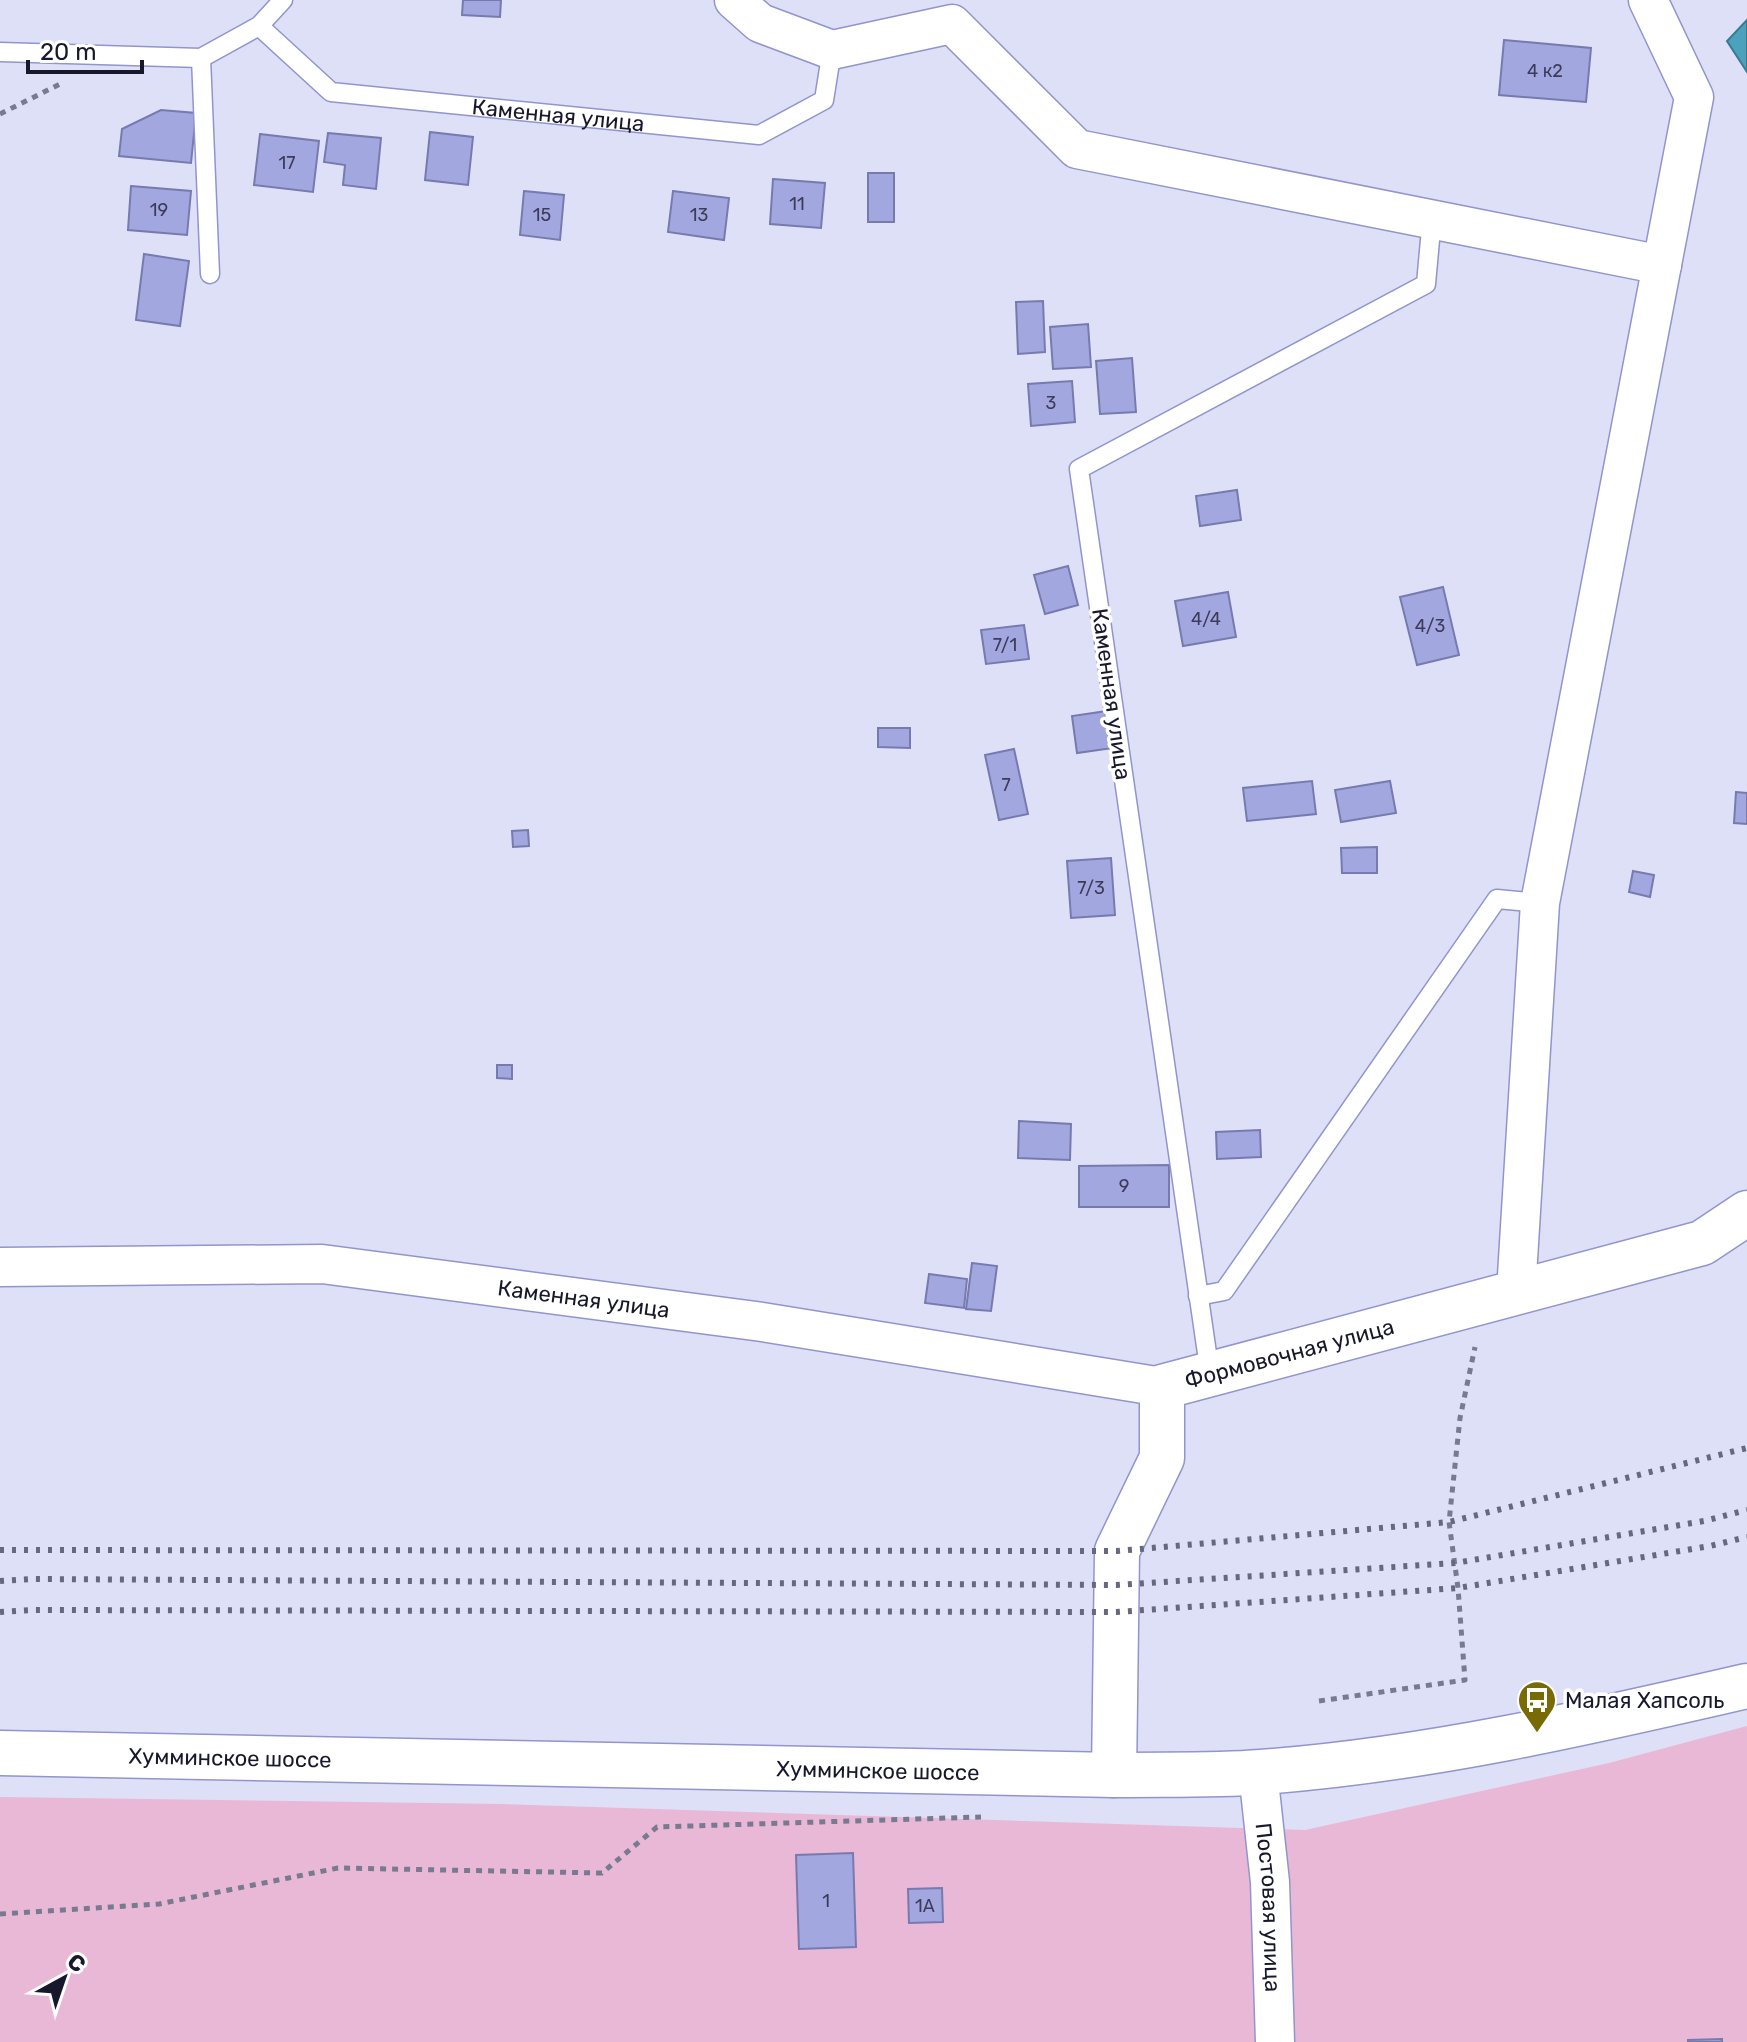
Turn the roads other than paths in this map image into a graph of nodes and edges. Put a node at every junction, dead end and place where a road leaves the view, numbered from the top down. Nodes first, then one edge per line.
1 (283, 0) edge
2 (734, 0) edge
3 (1648, 0) edge
4 (259, 26) junction
5 (832, 50) junction
6 (0, 52) edge
7 (201, 58) junction
8 (1432, 218) junction
9 (1662, 265) junction
10 (210, 274) dead end
11 (1540, 903) junction
12 (1747, 1213) edge
13 (0, 1267) edge
14 (1198, 1296) junction
15 (1501, 1296) junction
16 (1210, 1374) junction
17 (1162, 1387) junction
18 (1747, 1686) edge
19 (0, 1753) edge
20 (1258, 1772) junction
21 (1114, 1775) junction
22 (1275, 2042) edge

1 - 4 lane
2 - 5 street
3 - 9 street
4 - 5 lane, Каменная улица
4 - 7 lane
5 - 8 street
6 - 7 lane
7 - 10 lane
8 - 9 street
8 - 14 lane, Каменная улица
9 - 11 street
11 - 14 lane
11 - 15 street
12 - 15 main road, Формовочная улица
13 - 17 street, Каменная улица
14 - 16 lane, Каменная улица
15 - 16 main road, Формовочная улица
16 - 17 main road, Формовочная улица
17 - 21 main road, Формовочная улица
18 - 20 main road, Хумминское шоссе
19 - 21 main road, Хумминское шоссе
20 - 21 main road, Хумминское шоссе
20 - 22 street, Постовая улица

